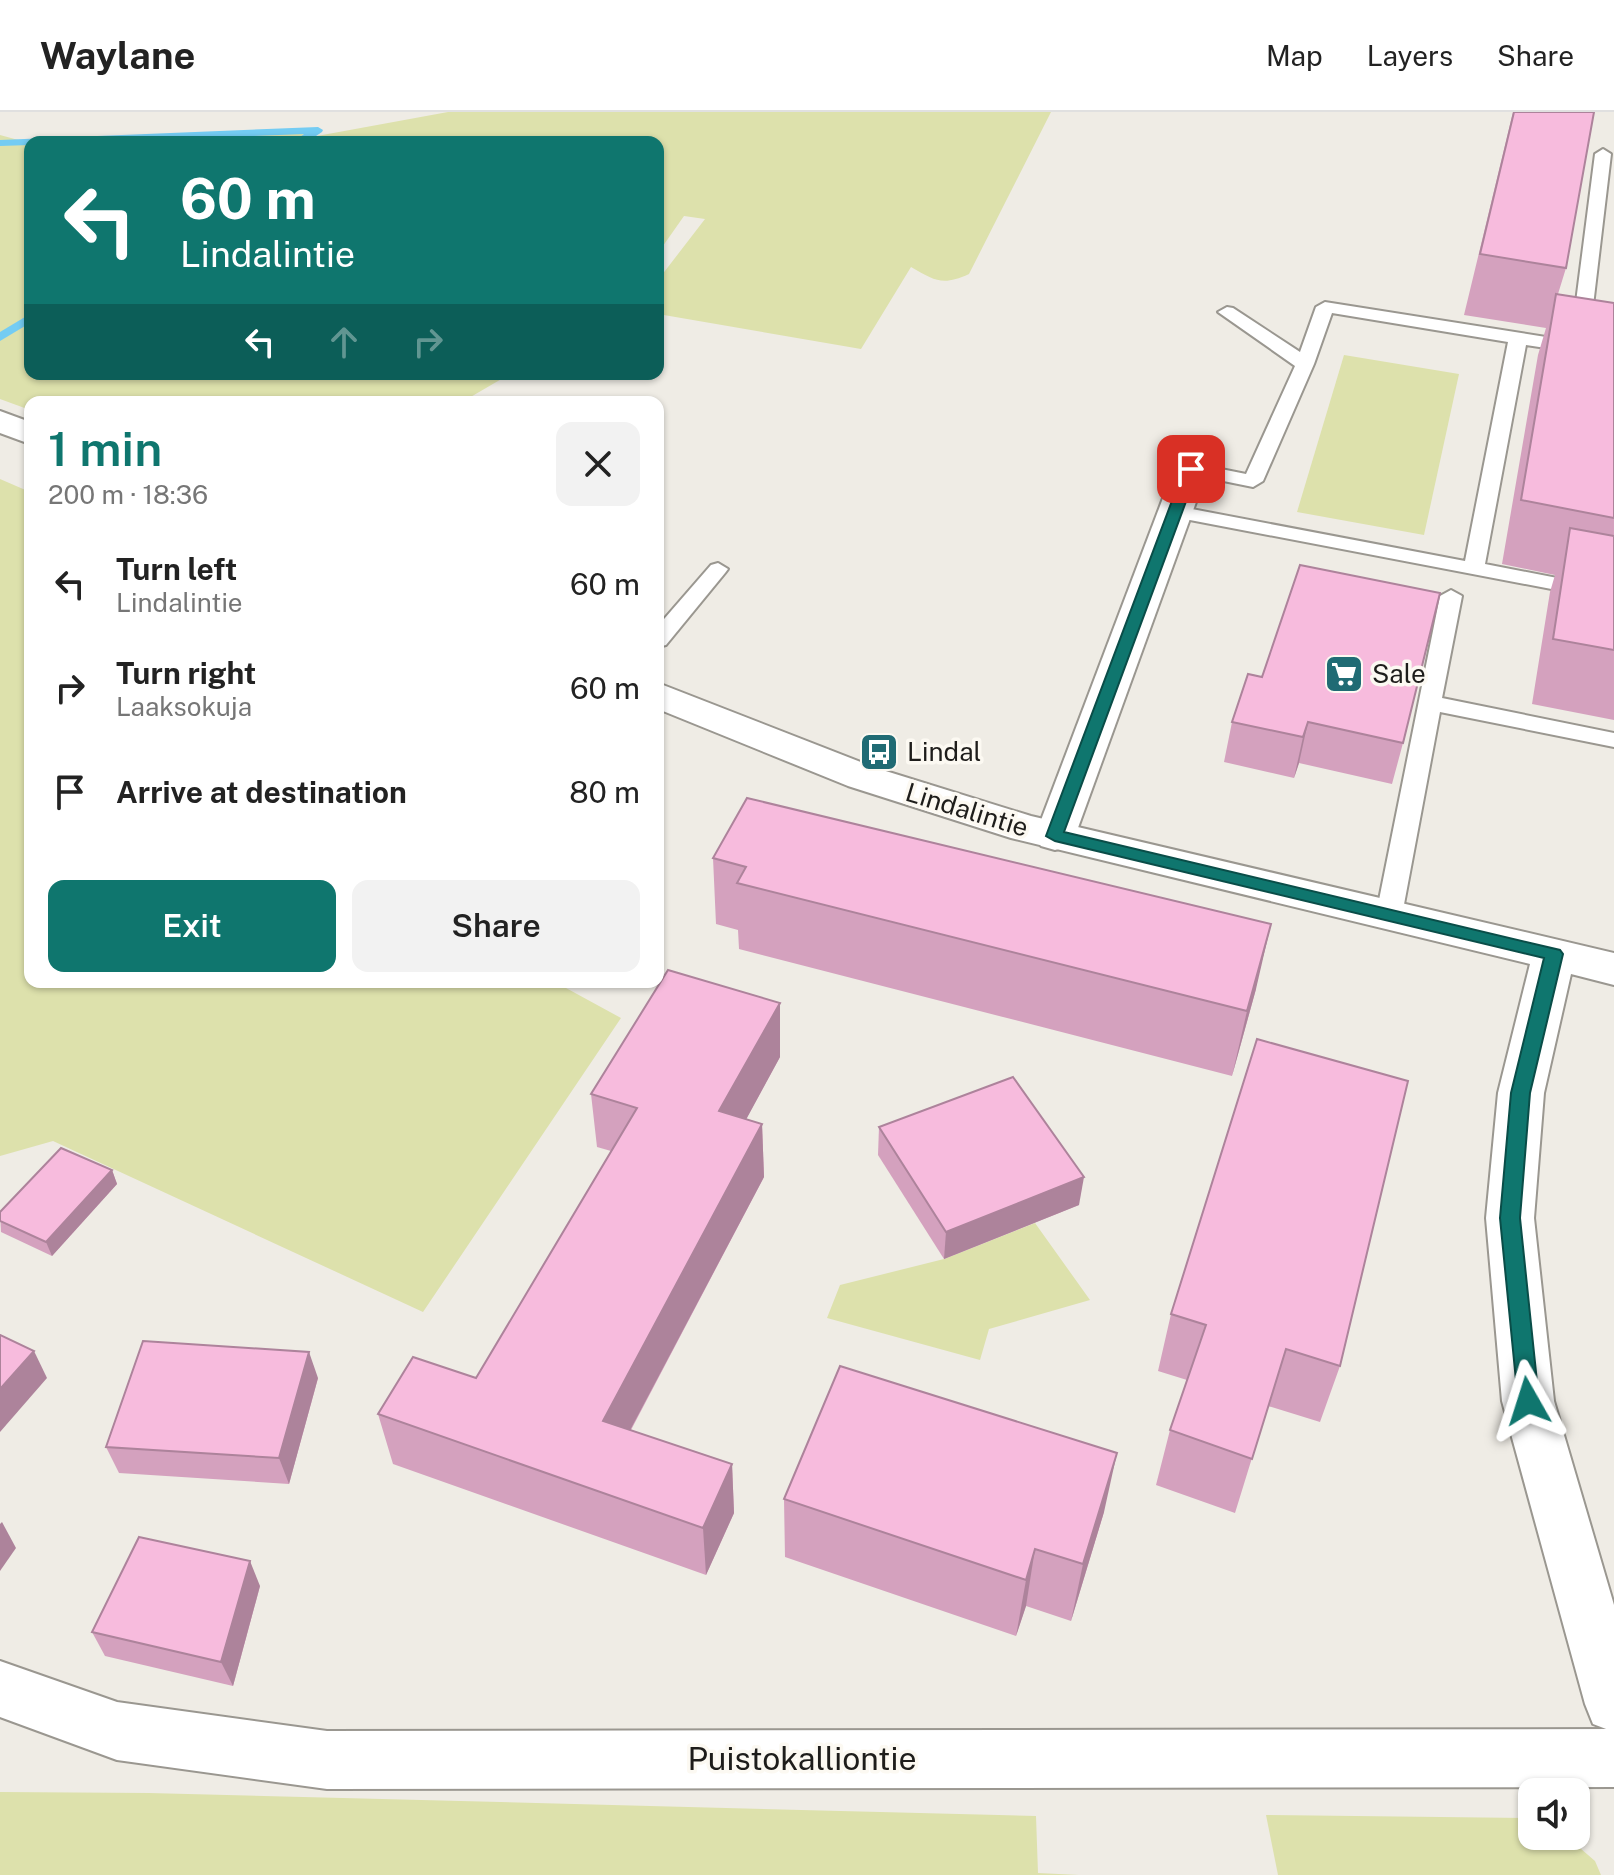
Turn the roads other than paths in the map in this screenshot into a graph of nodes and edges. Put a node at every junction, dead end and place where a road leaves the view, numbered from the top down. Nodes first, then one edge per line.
1 (1603, 154) dead end
2 (1227, 312) dead end
3 (1518, 338) junction
4 (1305, 364) junction
5 (0, 421) edge
6 (24, 431) edge
7 (1191, 469) joint
8 (1176, 512) junction
9 (1474, 568) junction
10 (718, 569) dead end
11 (1614, 595) edge
12 (1451, 596) dead end
13 (664, 633) edge
14 (664, 698) edge
15 (1430, 703) junction
16 (1614, 740) edge
17 (1055, 836) junction
18 (1389, 915) junction
19 (1554, 954) junction
20 (1614, 969) edge
21 (0, 1689) edge
22 (1614, 1704) edge
23 (1614, 1758) edge

1 - 3 lane
2 - 4 lane
3 - 4 lane
3 - 9 lane
4 - 7 lane
5 - 6 street
7 - 8 street
8 - 9 lane
8 - 17 street
9 - 11 lane
10 - 13 lane
12 - 15 lane
14 - 17 street, Lindalintie
15 - 16 lane
15 - 18 lane
17 - 18 street, Lindalintie
18 - 19 street, Lindalintie
19 - 20 street, Lindalintie
19 - 22 street
21 - 23 street, Puistokalliontie

